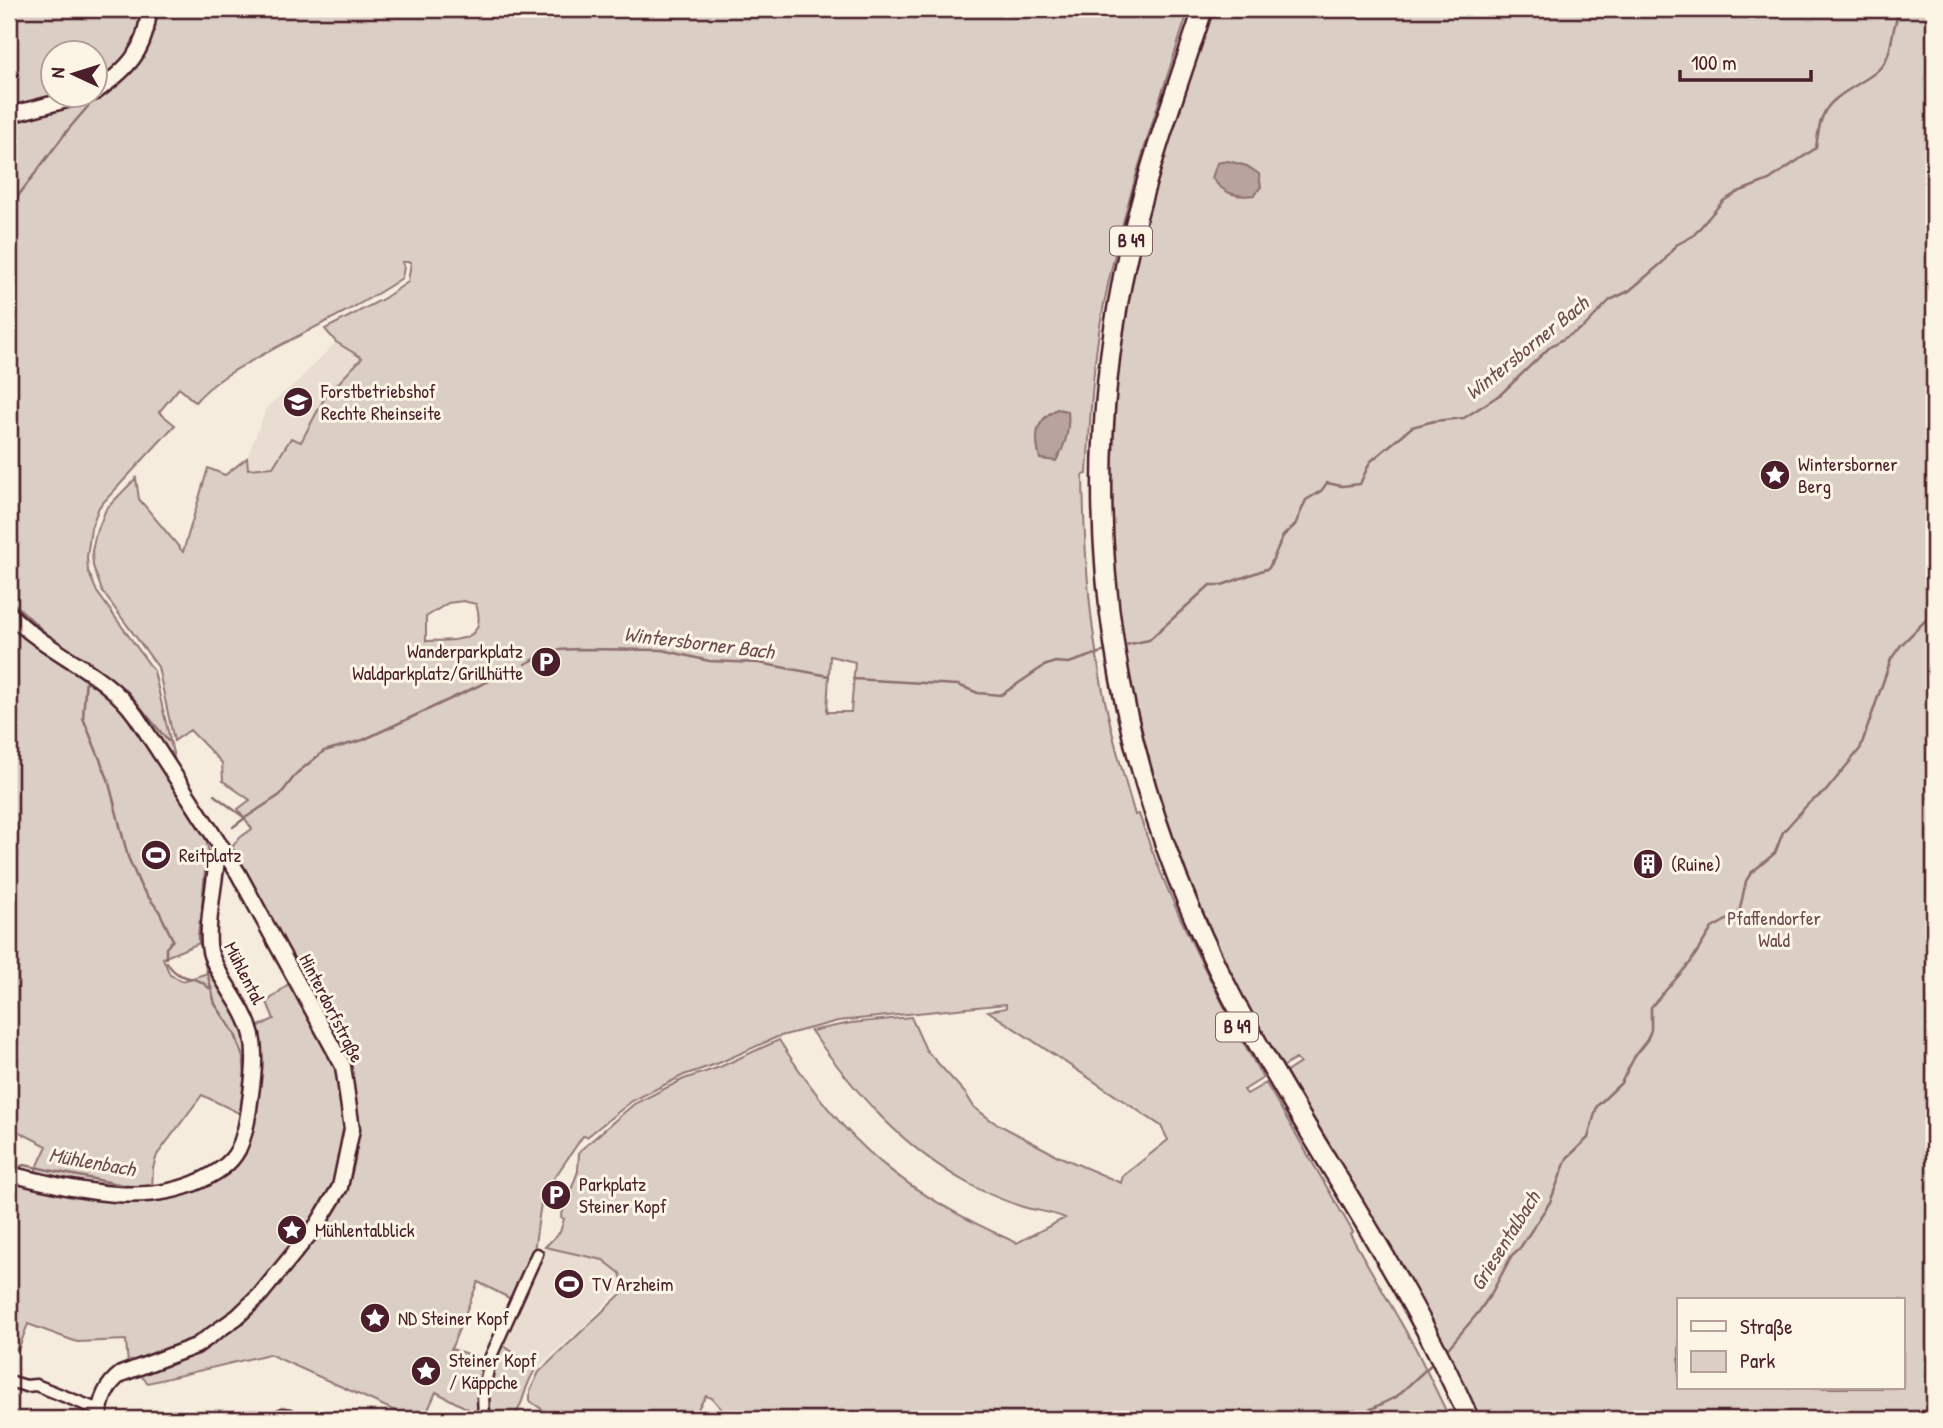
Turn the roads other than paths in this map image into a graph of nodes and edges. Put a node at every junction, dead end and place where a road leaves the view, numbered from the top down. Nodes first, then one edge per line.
1 (149, 9) edge
2 (1192, 9) edge
3 (1203, 9) edge
4 (108, 83) edge
5 (38, 108) edge
6 (9, 115) edge
7 (1095, 482) junction
8 (9, 613) edge
9 (222, 847) junction
10 (9, 1174) edge
11 (1365, 1234) junction
12 (537, 1254) dead end
13 (9, 1381) edge
14 (99, 1415) edge
15 (486, 1417) edge
16 (272, 1419) edge
17 (293, 1419) edge
18 (1458, 1419) edge
19 (1469, 1419) edge

1 - 4 street
2 - 7 highway, B 49
3 - 7 highway, B 49
5 - 6 street
7 - 11 highway, B 49
8 - 9 street
9 - 10 street, Mühlental
9 - 14 street, Hinterdorfstraße
11 - 18 highway, B 49
11 - 19 highway, B 49
12 - 15 street
13 - 14 street
16 - 17 street

